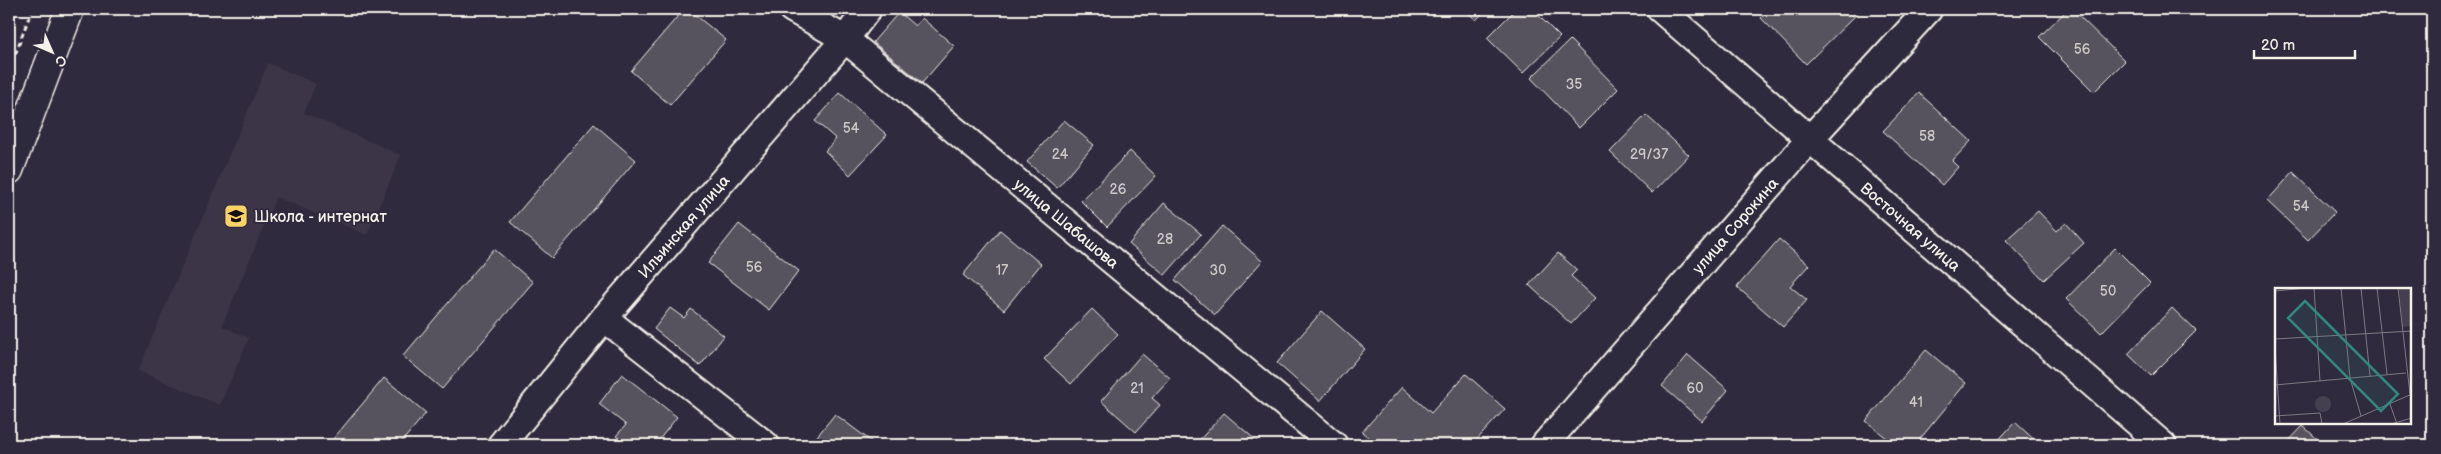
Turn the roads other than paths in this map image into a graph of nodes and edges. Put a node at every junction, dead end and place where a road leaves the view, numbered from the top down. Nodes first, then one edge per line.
1 (70, 9) edge
2 (792, 9) edge
3 (868, 9) edge
4 (1660, 9) edge
5 (1930, 9) edge
6 (845, 39) junction
7 (1809, 140) junction
8 (9, 170) edge
9 (604, 318) junction
10 (501, 445) edge
11 (766, 445) edge
12 (1334, 445) edge
13 (1544, 445) edge
14 (2163, 445) edge

1 - 8 main road
2 - 6 street, улица Шабашова
3 - 6 street, Ильинская улица
4 - 7 street, Восточная улица
5 - 7 street, улица Сорокина
6 - 9 street, Ильинская улица
6 - 12 street, улица Шабашова
7 - 13 street, улица Сорокина
7 - 14 street, Восточная улица
9 - 10 street, Ильинская улица
9 - 11 street

